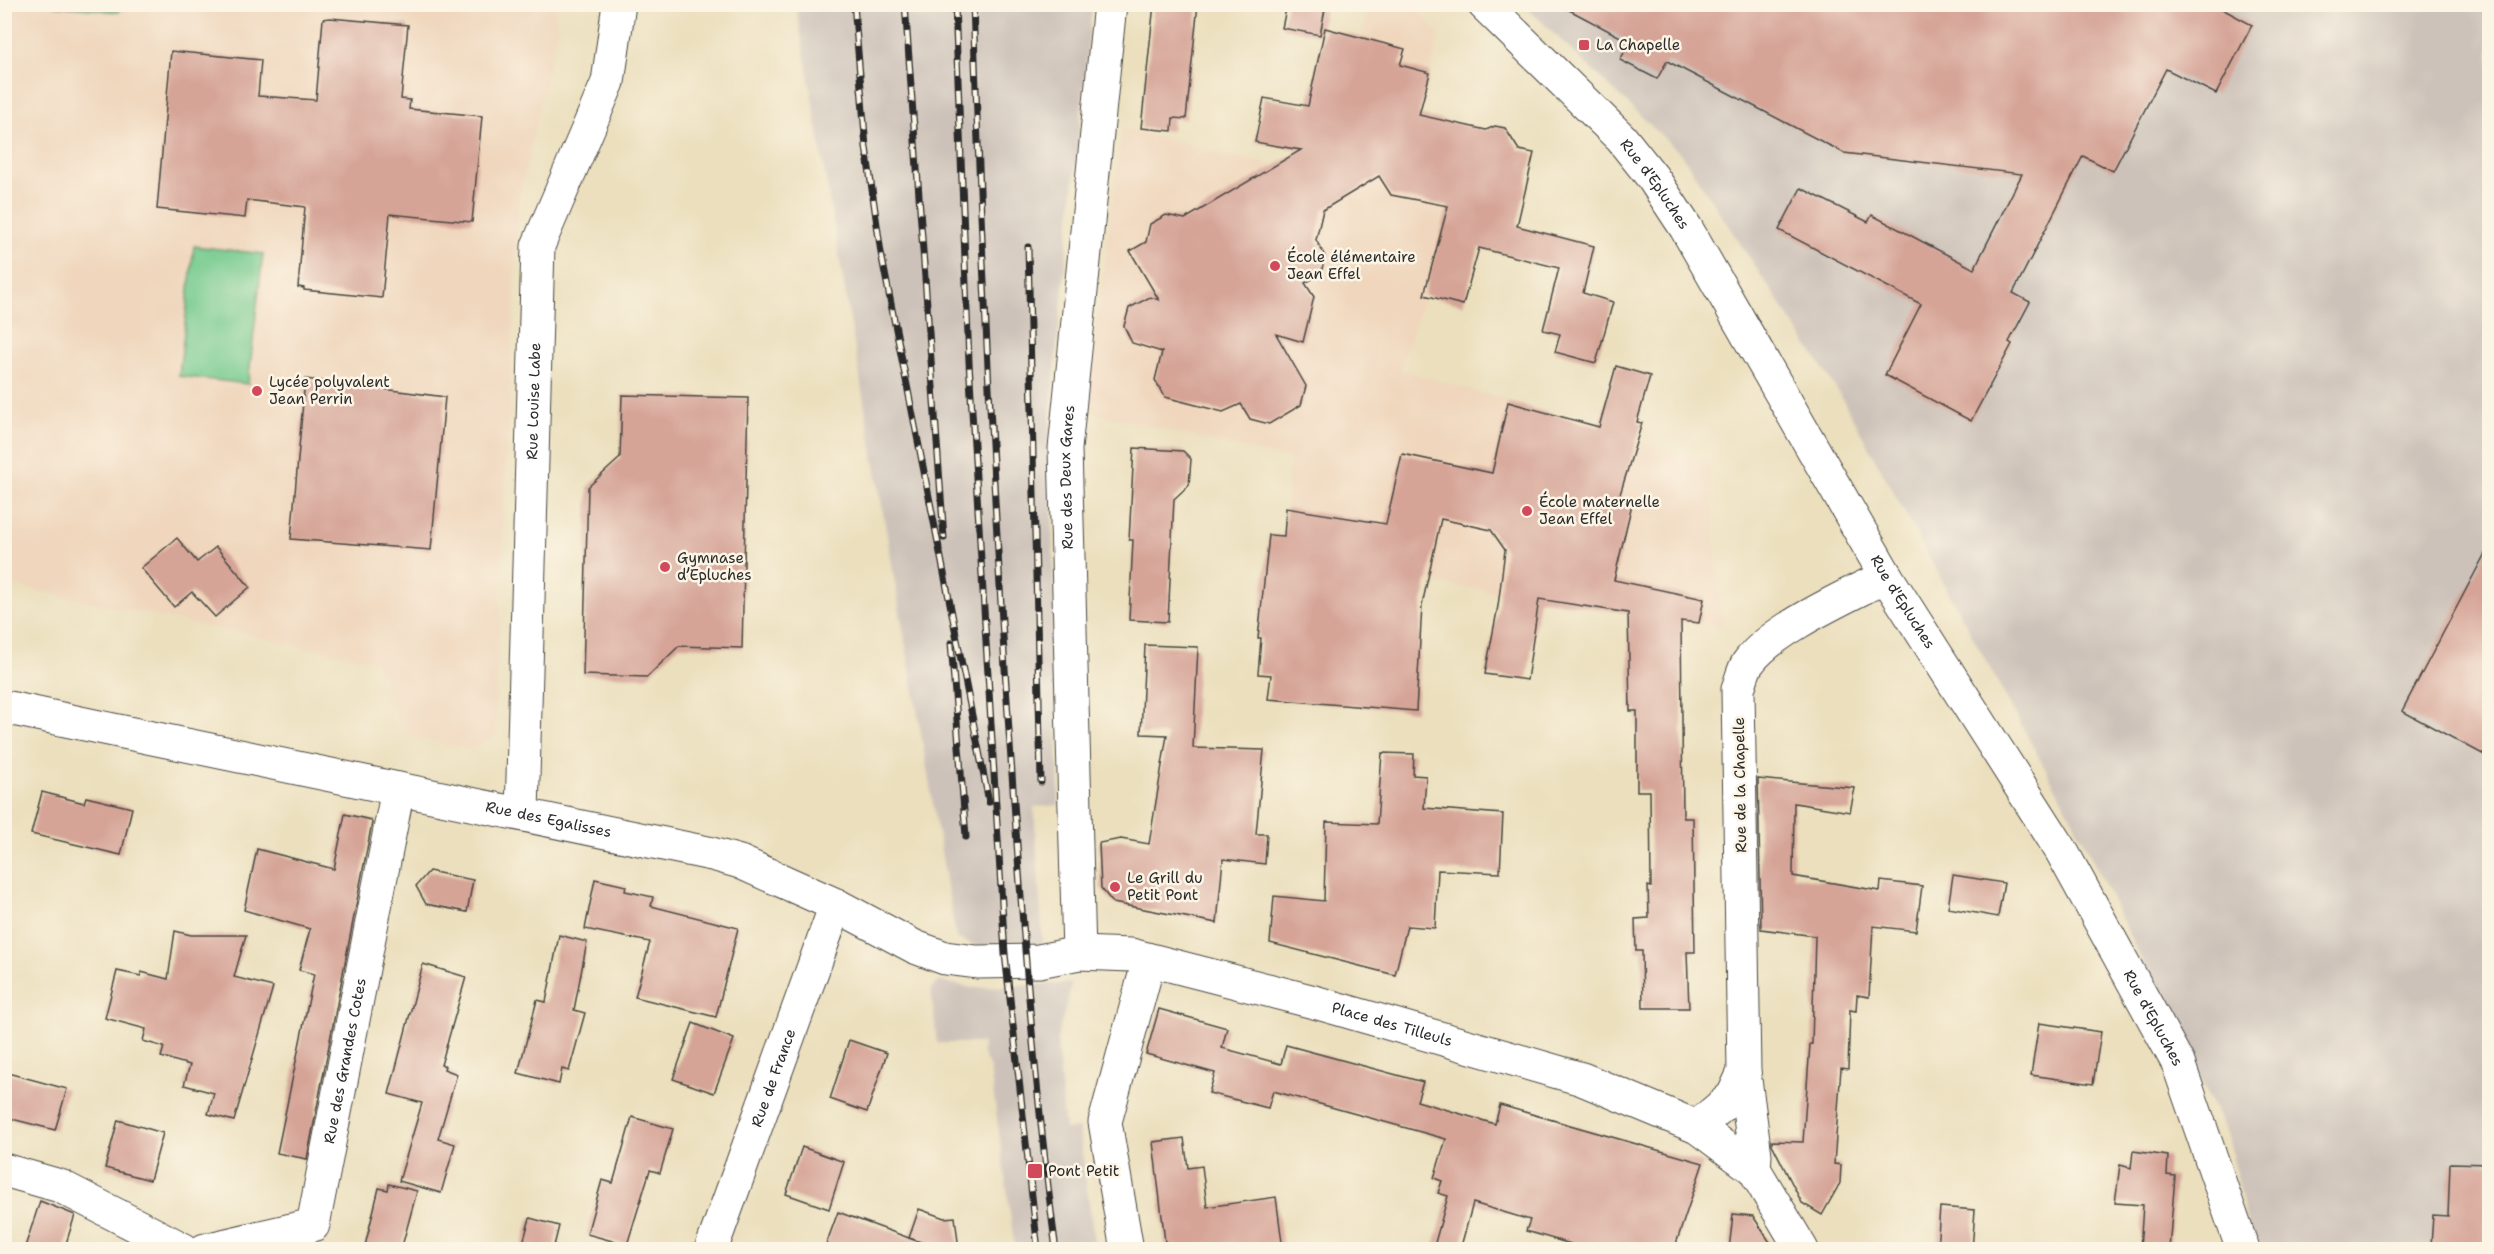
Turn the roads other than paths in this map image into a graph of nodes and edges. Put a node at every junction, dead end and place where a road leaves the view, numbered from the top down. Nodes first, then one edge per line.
1 (619, 4) edge
2 (1110, 4) edge
3 (1484, 4) edge
4 (1886, 576) junction
5 (4, 707) edge
6 (398, 789) junction
7 (522, 813) junction
8 (836, 905) junction
9 (1079, 953) junction
10 (1149, 960) junction
11 (1744, 1072) junction
12 (1697, 1127) junction
13 (1754, 1169) junction
14 (4, 1170) edge
15 (184, 1250) edge
16 (205, 1250) edge
17 (711, 1250) edge
18 (1127, 1250) edge
19 (1802, 1250) edge
20 (2243, 1250) edge

1 - 7 street, Rue Louise Labe
2 - 9 street, Rue des Deux Gares
3 - 4 street, Rue d'Epluches
4 - 11 street, Rue de la Chapelle
4 - 20 street, Rue d'Epluches
5 - 6 street, Rue des Egalisses
6 - 7 street, Rue des Egalisses
6 - 16 street, Rue des Grandes Cotes
7 - 8 street, Rue des Egalisses
8 - 9 street, Rue des Egalisses
8 - 17 street, Rue de France
9 - 10 street, Place des Tilleuls
10 - 12 street, Place des Tilleuls
10 - 18 street
11 - 12 street, Rue de la Chapelle
11 - 13 street, Rue de la Chapelle
12 - 13 street, Rue de la Chapelle
13 - 19 street, Rue de la Chapelle
14 - 15 street

